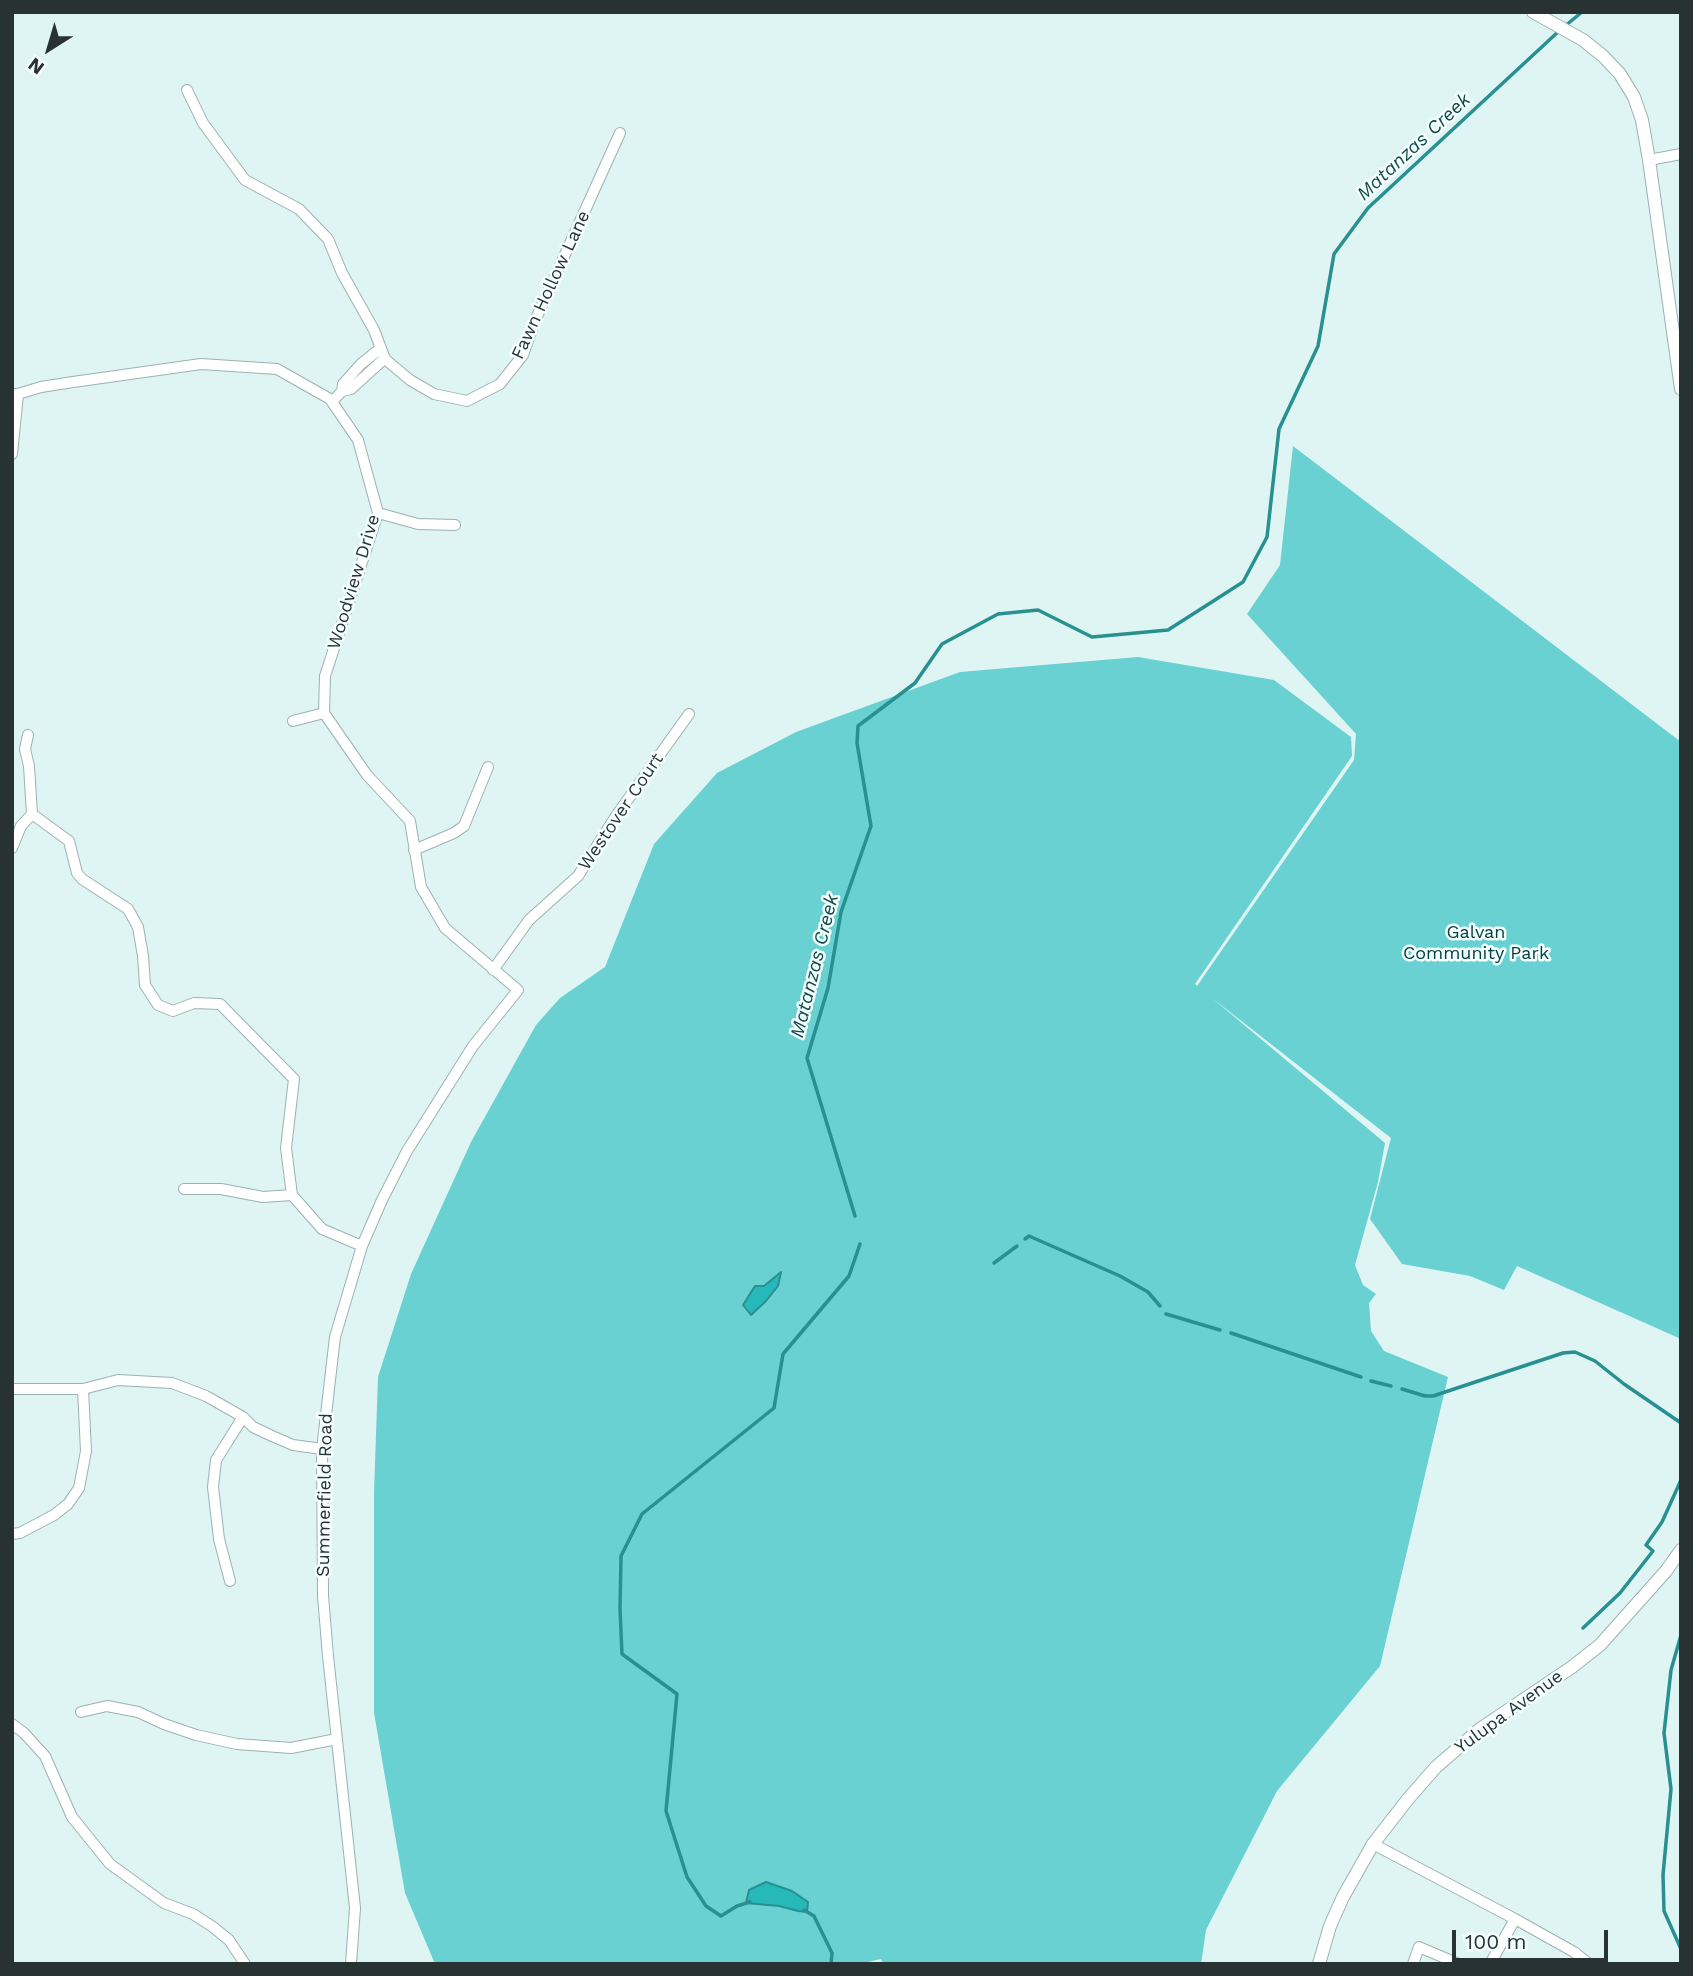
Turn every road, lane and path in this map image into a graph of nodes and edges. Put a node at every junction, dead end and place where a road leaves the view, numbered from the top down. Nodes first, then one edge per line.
1 (1533, 12) edge
2 (187, 90) dead end
3 (620, 133) dead end
4 (1681, 154) edge
5 (1649, 160) junction
6 (383, 353) junction
7 (1681, 389) edge
8 (15, 394) edge
9 (332, 402) junction
10 (12, 454) edge
11 (378, 513) junction
12 (455, 525) dead end
13 (324, 713) junction
14 (688, 714) dead end
15 (293, 721) dead end
16 (28, 735) dead end
17 (488, 767) dead end
18 (32, 814) junction
19 (12, 848) edge
20 (414, 850) junction
21 (494, 970) junction
22 (184, 1189) dead end
23 (292, 1195) junction
24 (362, 1245) junction
25 (12, 1389) edge
26 (83, 1389) junction
27 (243, 1417) junction
28 (322, 1449) junction
29 (12, 1534) edge
30 (1681, 1550) edge
31 (230, 1581) dead end
32 (81, 1712) dead end
33 (12, 1724) edge
34 (337, 1740) junction
35 (1373, 1844) junction
36 (1518, 1921) junction
37 (245, 1964) edge
38 (351, 1964) edge
39 (1319, 1964) edge
40 (1413, 1964) edge
41 (1459, 1964) edge
42 (1490, 1964) edge
43 (1497, 1964) edge
44 (1589, 1964) edge

1 - 5 street
2 - 6 street, Fawn Hollow Lane
3 - 6 street, Fawn Hollow Lane
4 - 5 street
5 - 7 street
6 - 9 street
8 - 9 street, Woodview Drive
8 - 10 street
9 - 11 street, Woodview Drive
11 - 12 street
11 - 13 street, Woodview Drive
13 - 15 street
13 - 20 street
14 - 21 street, Westover Court
16 - 18 street
17 - 20 street
18 - 19 street
18 - 23 street
20 - 21 street
21 - 24 street, Summerfield Road
22 - 23 street
23 - 24 street
24 - 28 street, Summerfield Road
25 - 26 street
26 - 27 street
26 - 29 street
27 - 28 street
27 - 31 street
28 - 34 street, Summerfield Road
30 - 35 street, Yulupa Avenue
32 - 34 street
33 - 37 street
34 - 38 street, Summerfield Road
35 - 36 street
35 - 39 street, Yulupa Avenue
36 - 42 street
36 - 43 street
36 - 44 street
40 - 41 street

